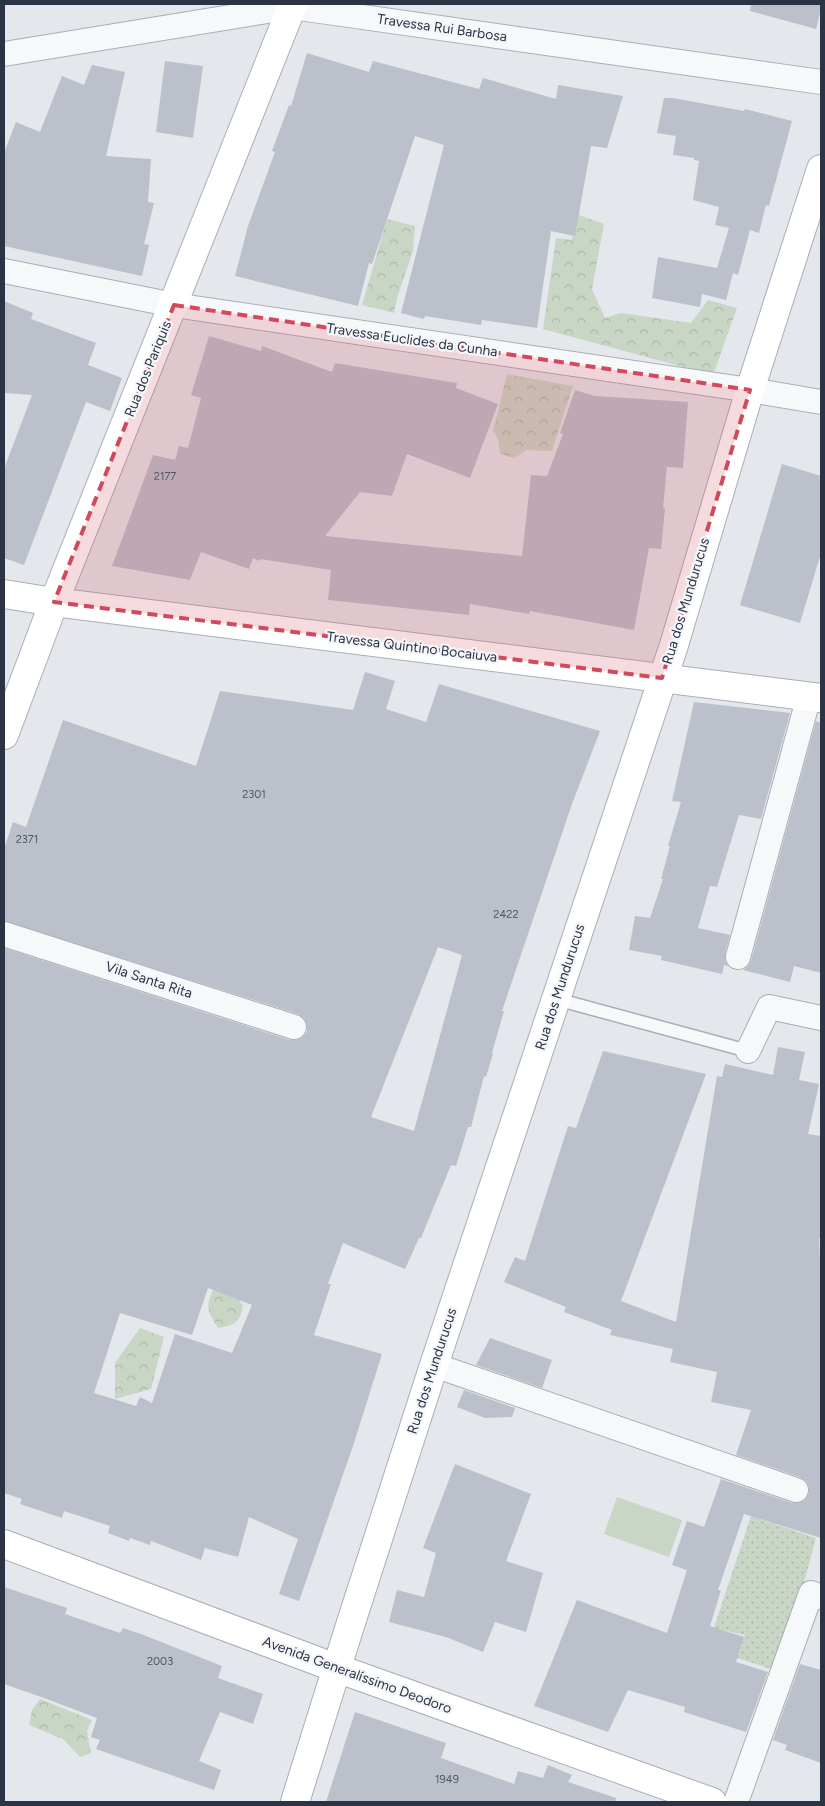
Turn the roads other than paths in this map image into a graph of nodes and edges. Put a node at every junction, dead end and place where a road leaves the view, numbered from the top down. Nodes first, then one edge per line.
1 (293, 5) edge
2 (4, 54) edge
3 (821, 82) edge
4 (821, 170) edge
5 (4, 271) edge
6 (174, 305) junction
7 (750, 390) junction
8 (821, 402) edge
9 (4, 594) edge
10 (54, 602) junction
11 (662, 678) junction
12 (815, 697) edge
13 (4, 735) edge
14 (4, 934) edge
15 (738, 957) dead end
16 (556, 999) junction
17 (821, 1018) edge
18 (294, 1027) dead end
19 (748, 1051) joint
20 (434, 1365) junction
21 (796, 1490) dead end
22 (4, 1544) edge
23 (821, 1596) edge
24 (336, 1668) junction
25 (295, 1802) edge
26 (712, 1802) edge
27 (736, 1802) edge

1 - 2 street, Travessa Rui Barbosa
1 - 3 street, Travessa Rui Barbosa
1 - 6 street, Rua dos Pariquis
4 - 7 street, Rua dos Mundurucus
5 - 6 street, Travessa Euclides da Cunha
6 - 7 street, Travessa Euclides da Cunha
6 - 10 street, Rua dos Pariquis
7 - 8 street, Travessa Euclides da Cunha
7 - 11 street, Rua dos Mundurucus
9 - 10 street, Travessa Quintino Bocaiuva
10 - 11 street, Travessa Quintino Bocaiuva
10 - 13 street, Rua dos Pariquis
11 - 12 street, Travessa Quintino Bocaiuva
11 - 16 street, Rua dos Mundurucus
12 - 15 street
14 - 18 street, Vila Santa Rita
16 - 19 lane
16 - 20 street, Rua dos Mundurucus
17 - 19 street
20 - 21 street
20 - 24 street, Rua dos Mundurucus
22 - 24 street, Avenida Generalíssimo Deodoro
23 - 27 street
24 - 25 street, Rua dos Mundurucus
24 - 26 street, Avenida Generalíssimo Deodoro

